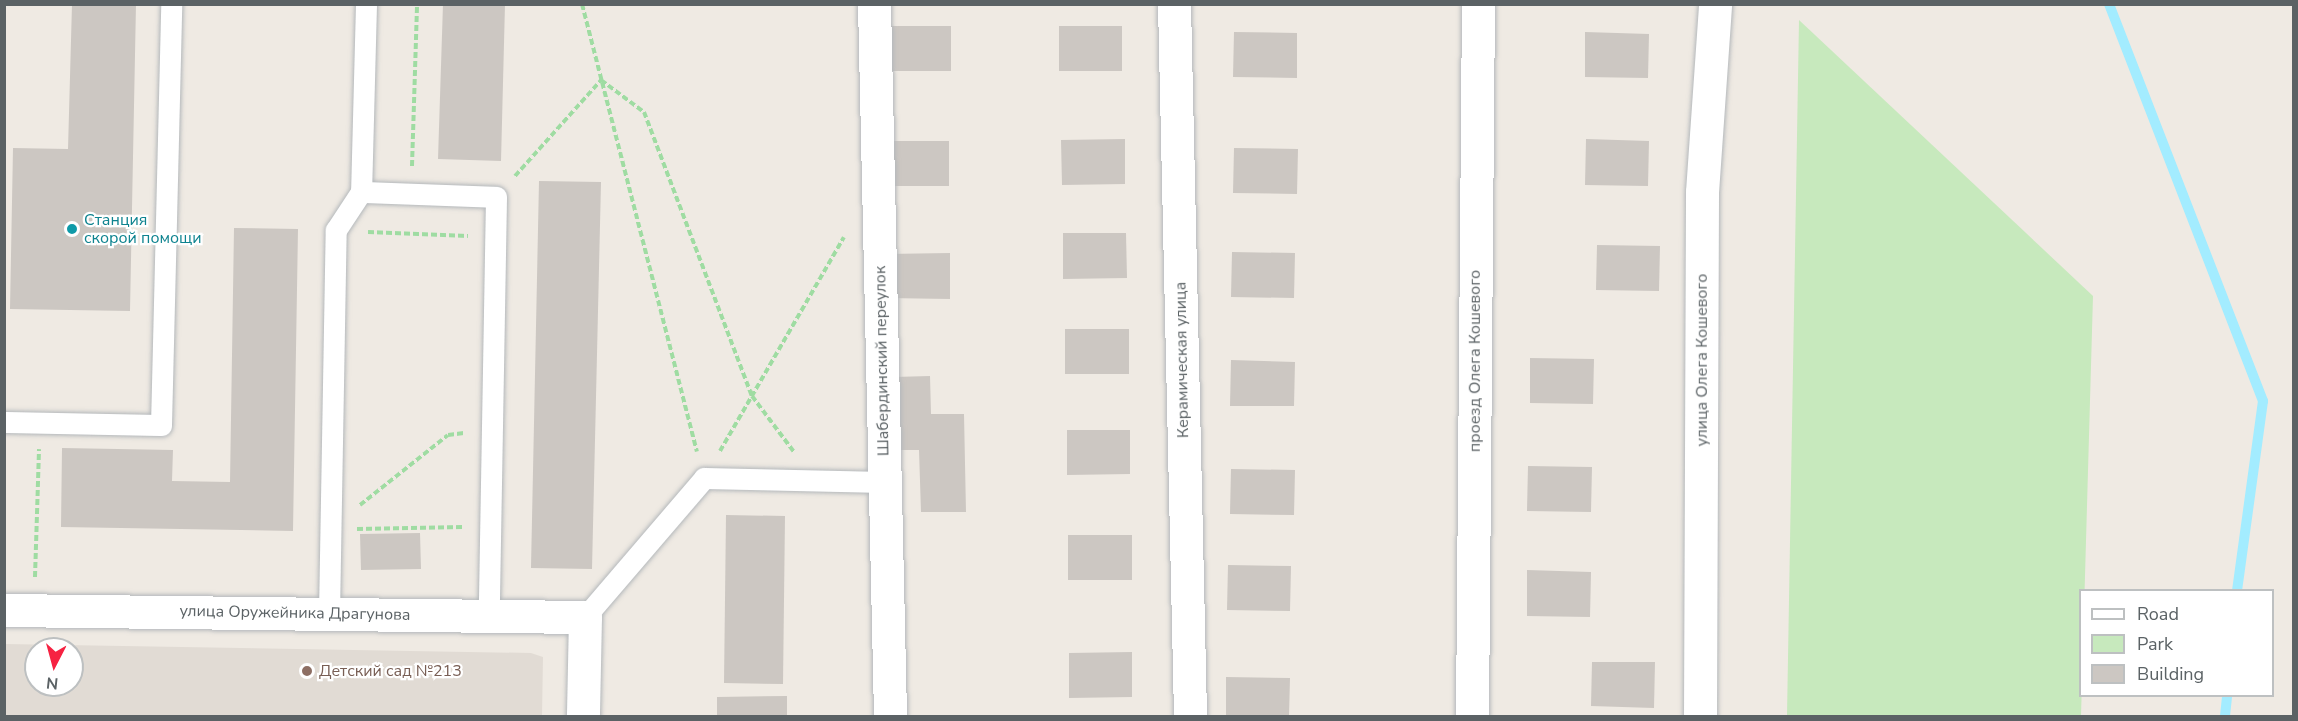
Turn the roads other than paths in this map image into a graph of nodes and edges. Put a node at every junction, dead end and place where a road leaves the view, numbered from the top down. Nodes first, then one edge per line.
1 (171, 4) edge
2 (366, 4) edge
3 (874, 4) edge
4 (1173, 4) edge
5 (1478, 4) edge
6 (1715, 4) edge
7 (361, 192) junction
8 (4, 422) edge
9 (885, 482) junction
10 (19, 610) edge
11 (329, 614) junction
12 (489, 616) junction
13 (585, 617) junction
14 (583, 717) edge
15 (890, 717) edge
16 (1190, 717) edge
17 (1472, 717) edge
18 (1700, 717) edge

1 - 8 lane
2 - 7 lane
3 - 9 street, Шабердинский переулок
4 - 16 street, Керамическая улица
5 - 17 street, проезд Олега Кошевого
6 - 18 street, улица Олега Кошевого
7 - 11 lane
7 - 12 lane
9 - 13 lane
9 - 15 street, Шабердинский переулок
10 - 11 street, улица Оружейника Драгунова
11 - 12 street, улица Оружейника Драгунова
12 - 13 street, улица Оружейника Драгунова
13 - 14 street

